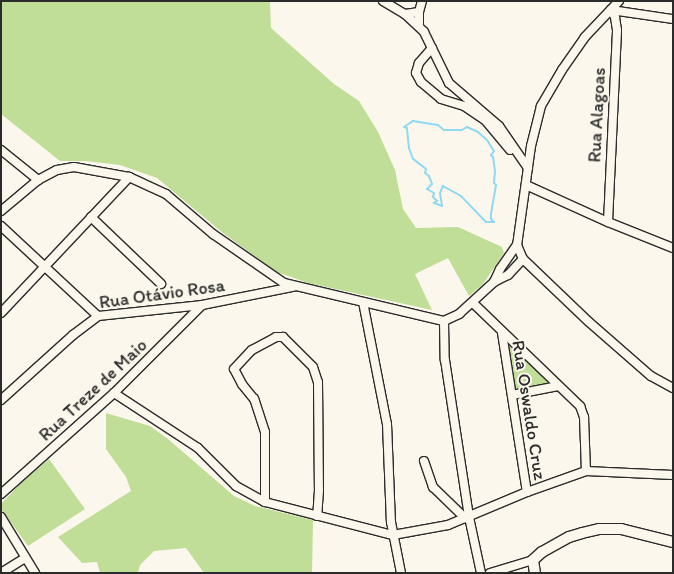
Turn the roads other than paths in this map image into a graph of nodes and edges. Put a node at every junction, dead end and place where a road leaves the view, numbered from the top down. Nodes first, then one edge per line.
1 (383, 1) edge
2 (422, 1) edge
3 (620, 1) edge
4 (611, 10) junction
5 (419, 12) junction
6 (405, 14) junction
7 (673, 19) edge
8 (419, 26) junction
9 (432, 48) junction
10 (1, 150) edge
11 (528, 172) junction
12 (129, 177) junction
13 (38, 180) junction
14 (526, 185) junction
15 (1, 211) edge
16 (92, 217) junction
17 (608, 222) junction
18 (1, 226) edge
19 (517, 245) junction
20 (673, 248) edge
21 (523, 259) junction
22 (47, 266) junction
23 (494, 282) junction
24 (161, 284) dead end
25 (297, 286) junction
26 (364, 302) junction
27 (472, 303) junction
28 (202, 305) junction
29 (1, 313) edge
30 (98, 316) junction
31 (444, 321) junction
32 (502, 333) junction
33 (558, 386) junction
34 (673, 388) edge
35 (114, 393) junction
36 (512, 395) junction
37 (1, 400) edge
38 (424, 461) dead end
39 (586, 471) junction
40 (673, 475) edge
41 (527, 492) junction
42 (1, 494) edge
43 (265, 502) junction
44 (316, 516) junction
45 (1, 517) edge
46 (467, 518) junction
47 (393, 536) junction
48 (673, 542) edge
49 (25, 558) junction
50 (533, 560) junction
51 (1, 573) edge
52 (35, 573) edge
53 (400, 573) edge
54 (481, 573) edge
55 (490, 573) edge
56 (535, 573) edge

1 - 6 street
2 - 5 street
3 - 4 street
4 - 7 street
4 - 11 street
4 - 17 street, Rua Alagoas
5 - 6 street
5 - 8 street
6 - 8 street
8 - 9 street
9 - 11 street
9 - 11 street
10 - 13 street
11 - 14 street
12 - 13 street
12 - 16 street
12 - 25 street
13 - 15 street
14 - 17 street
14 - 19 street
16 - 22 street
16 - 24 street
17 - 20 street
18 - 22 street
19 - 21 street
19 - 23 street
21 - 23 street
21 - 34 street
22 - 29 street
22 - 30 street
23 - 27 street
25 - 26 street
25 - 28 street, Rua Otávio Rosa
26 - 31 street
26 - 47 street
27 - 31 street
27 - 32 street
28 - 30 street, Rua Otávio Rosa
28 - 35 street, Rua Treze de Maio
30 - 37 street, Rua Otávio Rosa
31 - 46 street
32 - 33 street
32 - 36 street, Rua Oswaldo Cruz
33 - 36 street
33 - 39 street
35 - 42 street, Rua Treze de Maio
35 - 43 street
36 - 41 street, Rua Oswaldo Cruz
38 - 46 street
39 - 40 street
39 - 41 street
41 - 46 street
43 - 44 street
43 - 44 street
44 - 47 street
45 - 49 street
46 - 47 street
46 - 54 street
47 - 53 street
48 - 50 main road
49 - 51 street
49 - 52 street
50 - 55 street
50 - 56 main road

